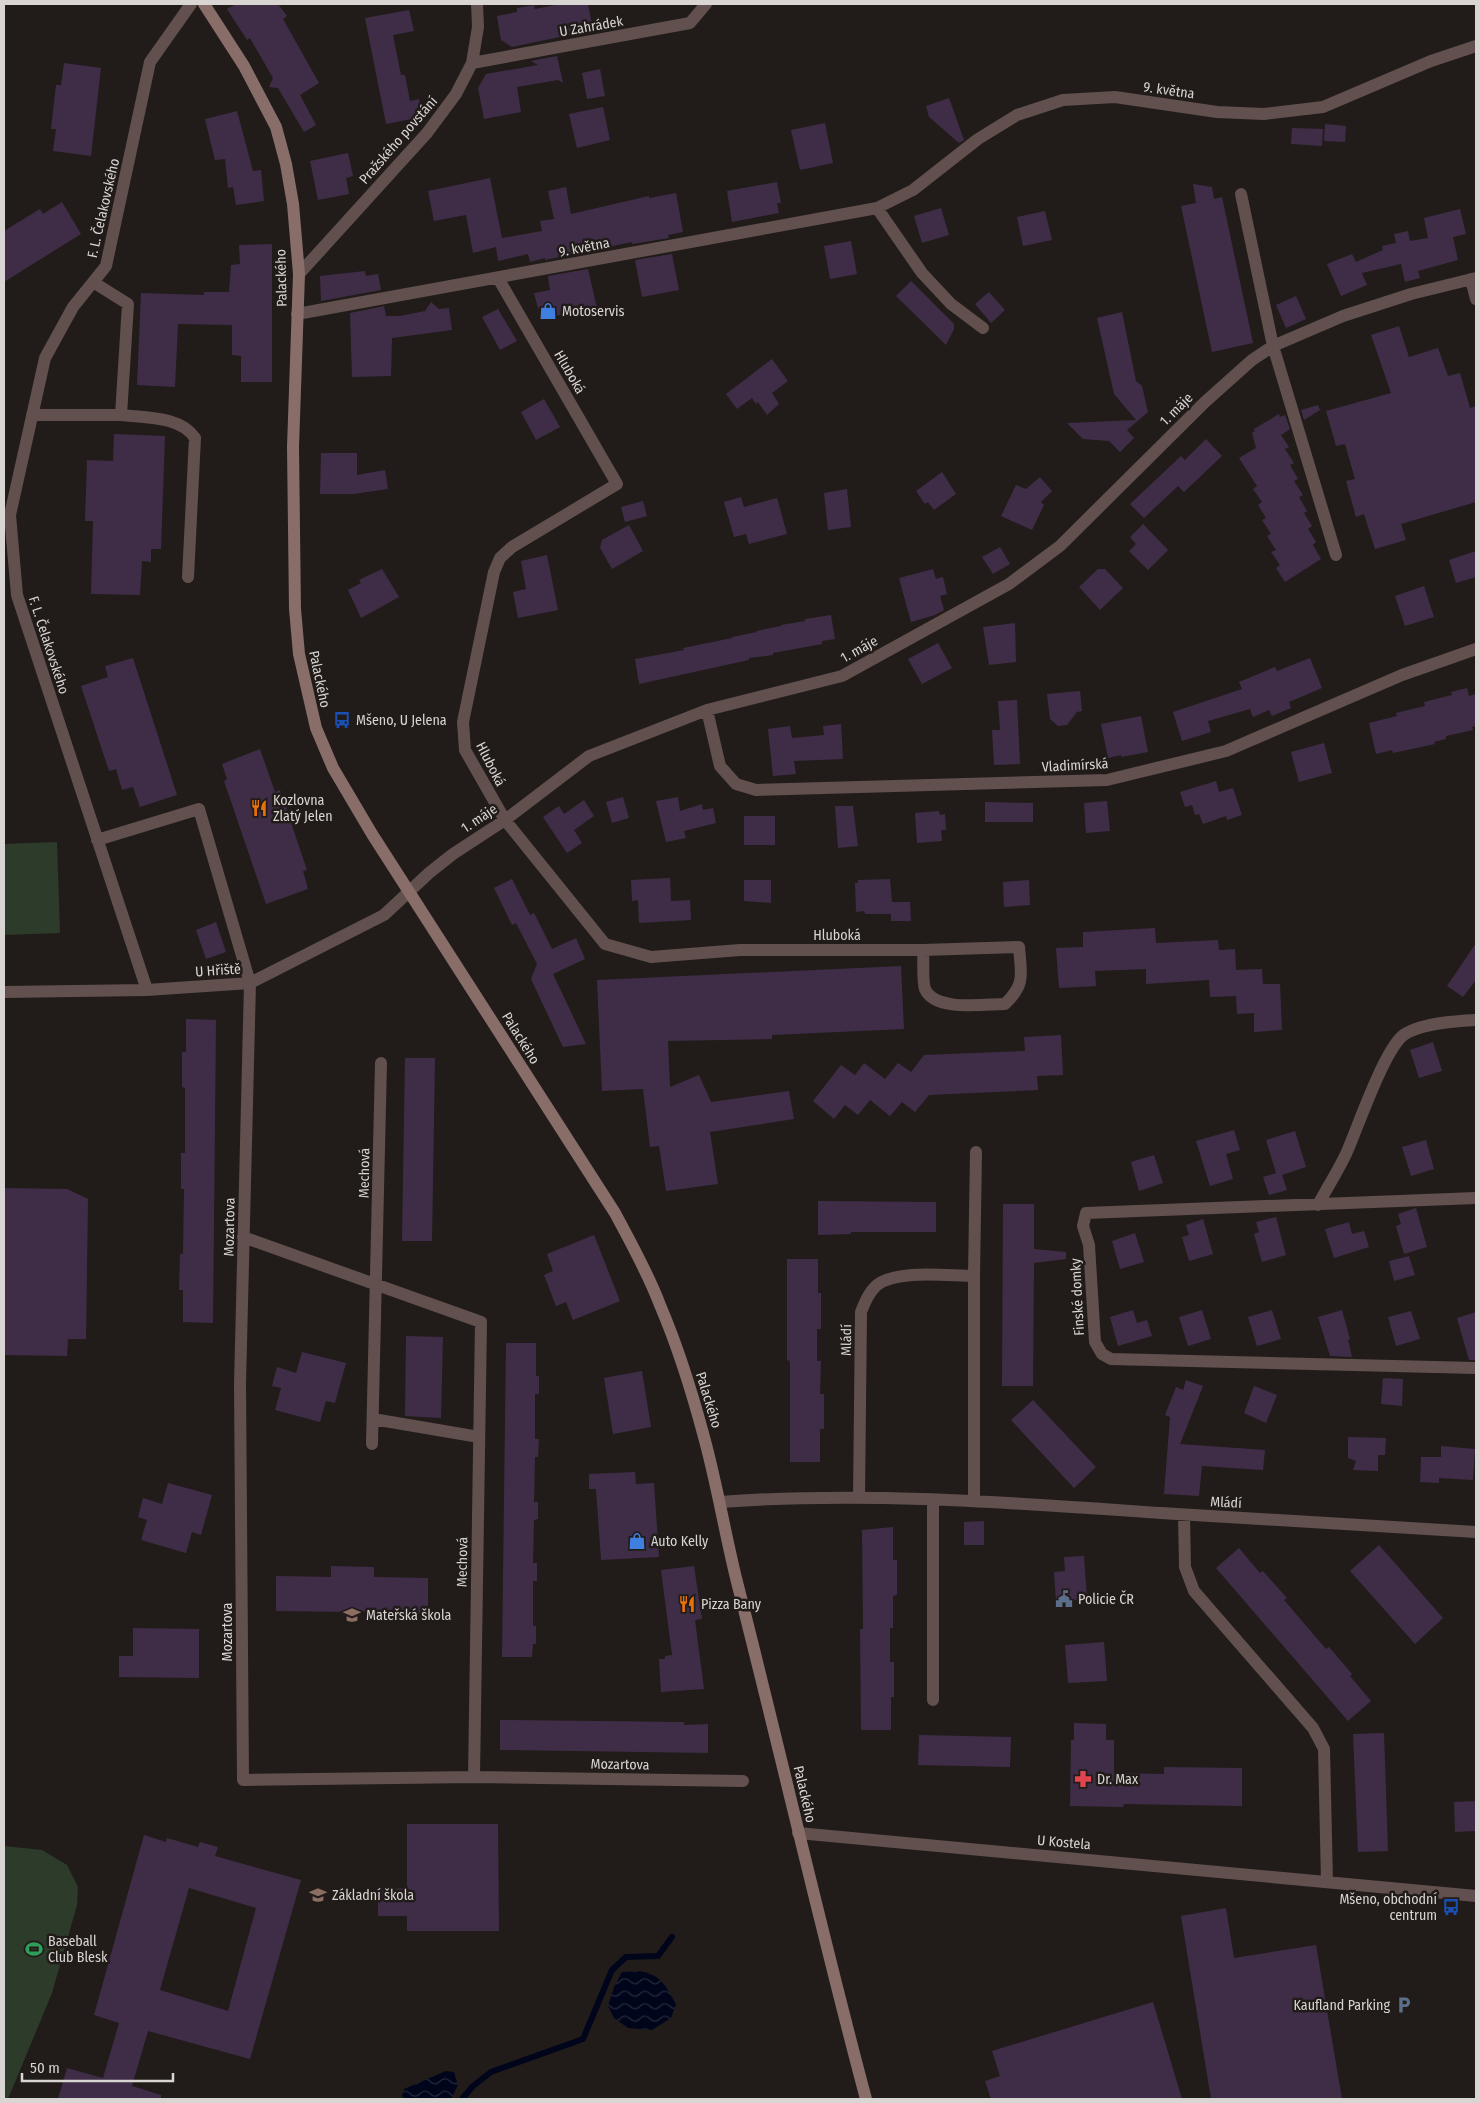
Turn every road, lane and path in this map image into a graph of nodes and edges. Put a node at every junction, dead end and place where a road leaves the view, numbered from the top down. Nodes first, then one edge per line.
1 (191, 4) edge
2 (204, 4) edge
3 (477, 4) edge
4 (706, 4) edge
5 (1476, 46) edge
6 (472, 63) junction
7 (1241, 194) dead end
8 (877, 208) junction
9 (299, 274) junction
10 (498, 278) junction
11 (1473, 278) edge
12 (93, 282) junction
13 (1476, 299) edge
14 (297, 314) junction
15 (982, 328) dead end
16 (1273, 346) junction
17 (32, 415) junction
18 (121, 415) junction
19 (1336, 555) dead end
20 (188, 577) dead end
21 (1476, 649) edge
22 (706, 710) junction
23 (505, 820) junction
24 (97, 840) junction
25 (410, 891) junction
26 (923, 950) junction
27 (250, 983) junction
28 (147, 990) junction
29 (4, 992) edge
30 (1476, 1020) edge
31 (381, 1063) dead end
32 (976, 1152) dead end
33 (1476, 1198) edge
34 (1318, 1205) junction
35 (243, 1237) junction
36 (974, 1276) junction
37 (376, 1284) junction
38 (1476, 1368) edge
39 (373, 1419) junction
40 (479, 1437) junction
41 (372, 1444) dead end
42 (859, 1498) junction
43 (933, 1500) junction
44 (974, 1500) junction
45 (720, 1502) junction
46 (1184, 1515) junction
47 (1476, 1532) edge
48 (933, 1700) dead end
49 (474, 1777) junction
50 (743, 1781) dead end
51 (798, 1833) junction
52 (1327, 1882) junction
53 (1476, 1896) edge
54 (866, 2099) edge

1 - 12 street, F. L. Čelakovského
2 - 9 street, Palackého
3 - 6 street, Pražského povstání
4 - 6 street, U Zahrádek
5 - 8 street, 9. května
6 - 9 street, Pražského povstání
7 - 16 street
8 - 10 street, 9. května
8 - 15 street
9 - 14 street, Palackého
10 - 14 street, 9. května
10 - 23 street, Hluboká
11 - 13 street, 1. máje
11 - 16 street, 1. máje
12 - 17 street, F. L. Čelakovského
12 - 18 street
14 - 25 street, Palackého
16 - 19 street
16 - 22 street, 1. máje
17 - 18 street
17 - 24 street, F. L. Čelakovského
18 - 20 street
21 - 22 street, Vladimírská
22 - 23 street, 1. máje
23 - 25 street, 1. máje
23 - 26 street, Hluboká
24 - 27 street, Mozartova
24 - 28 street, F. L. Čelakovského
25 - 27 street, U Hřiště
25 - 45 street, Palackého
26 - 26 street, Hluboká
27 - 28 street, U Hřiště
27 - 35 street, Mozartova
28 - 29 street, U Hřiště
30 - 34 street
31 - 37 street, Mechová
32 - 36 street
33 - 34 street, Finské domky
34 - 38 street, Finské domky
35 - 37 street, Mechová
35 - 49 street, Mozartova
36 - 42 street, Mládí
36 - 44 street
37 - 39 street, Mechová
37 - 40 street, Mechová
39 - 40 street
39 - 41 street, Mechová
40 - 49 street, Mechová
42 - 43 street, Mládí
42 - 45 street, Mládí
43 - 44 street, Mládí
43 - 48 street
44 - 46 street, Mládí
45 - 51 street, Palackého
46 - 47 street, Mládí
46 - 52 street
49 - 50 street, Mozartova
51 - 52 street, U Kostela
51 - 54 street, Palackého
52 - 53 street, U Kostela

